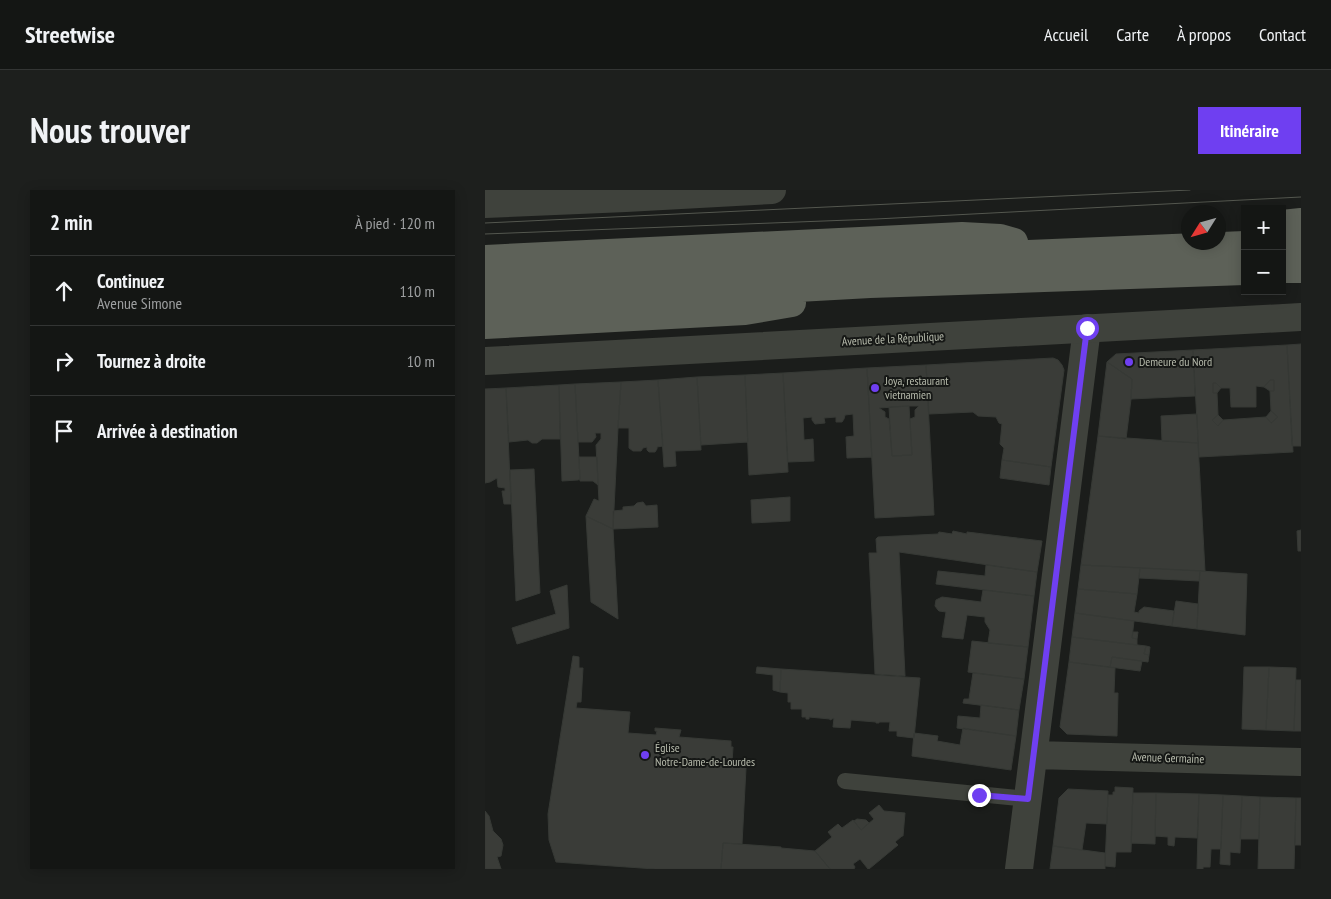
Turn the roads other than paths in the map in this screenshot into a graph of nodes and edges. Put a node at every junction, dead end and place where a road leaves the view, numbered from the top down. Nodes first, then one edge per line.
1 (772, 190) edge
2 (627, 194) edge
3 (485, 204) edge
4 (1301, 222) edge
5 (1286, 224) edge
6 (1241, 233) edge
7 (1226, 236) edge
8 (1286, 243) edge
9 (1301, 243) edge
10 (1226, 244) edge
11 (1241, 244) edge
12 (1181, 246) edge
13 (1051, 252) junction
14 (485, 259) edge
15 (1286, 269) edge
16 (1301, 269) edge
17 (1241, 271) edge
18 (485, 281) edge
19 (870, 284) junction
20 (485, 305) edge
21 (1301, 317) edge
22 (485, 325) edge
23 (1087, 328) junction
24 (485, 361) edge
25 (1034, 755) junction
26 (1301, 762) edge
27 (845, 781) dead end
28 (1028, 799) junction
29 (1019, 869) edge

1 - 2 street
2 - 3 street
4 - 5 main road
6 - 7 main road
8 - 9 main road
10 - 11 main road
12 - 13 main road
13 - 14 main road
13 - 18 main road
15 - 16 main road
17 - 19 main road
19 - 20 main road
19 - 22 main road
21 - 23 street, Avenue de la République
23 - 24 street, Avenue de la République
23 - 25 street
25 - 26 street, Avenue Germaine
25 - 28 street
27 - 28 lane
28 - 29 street

